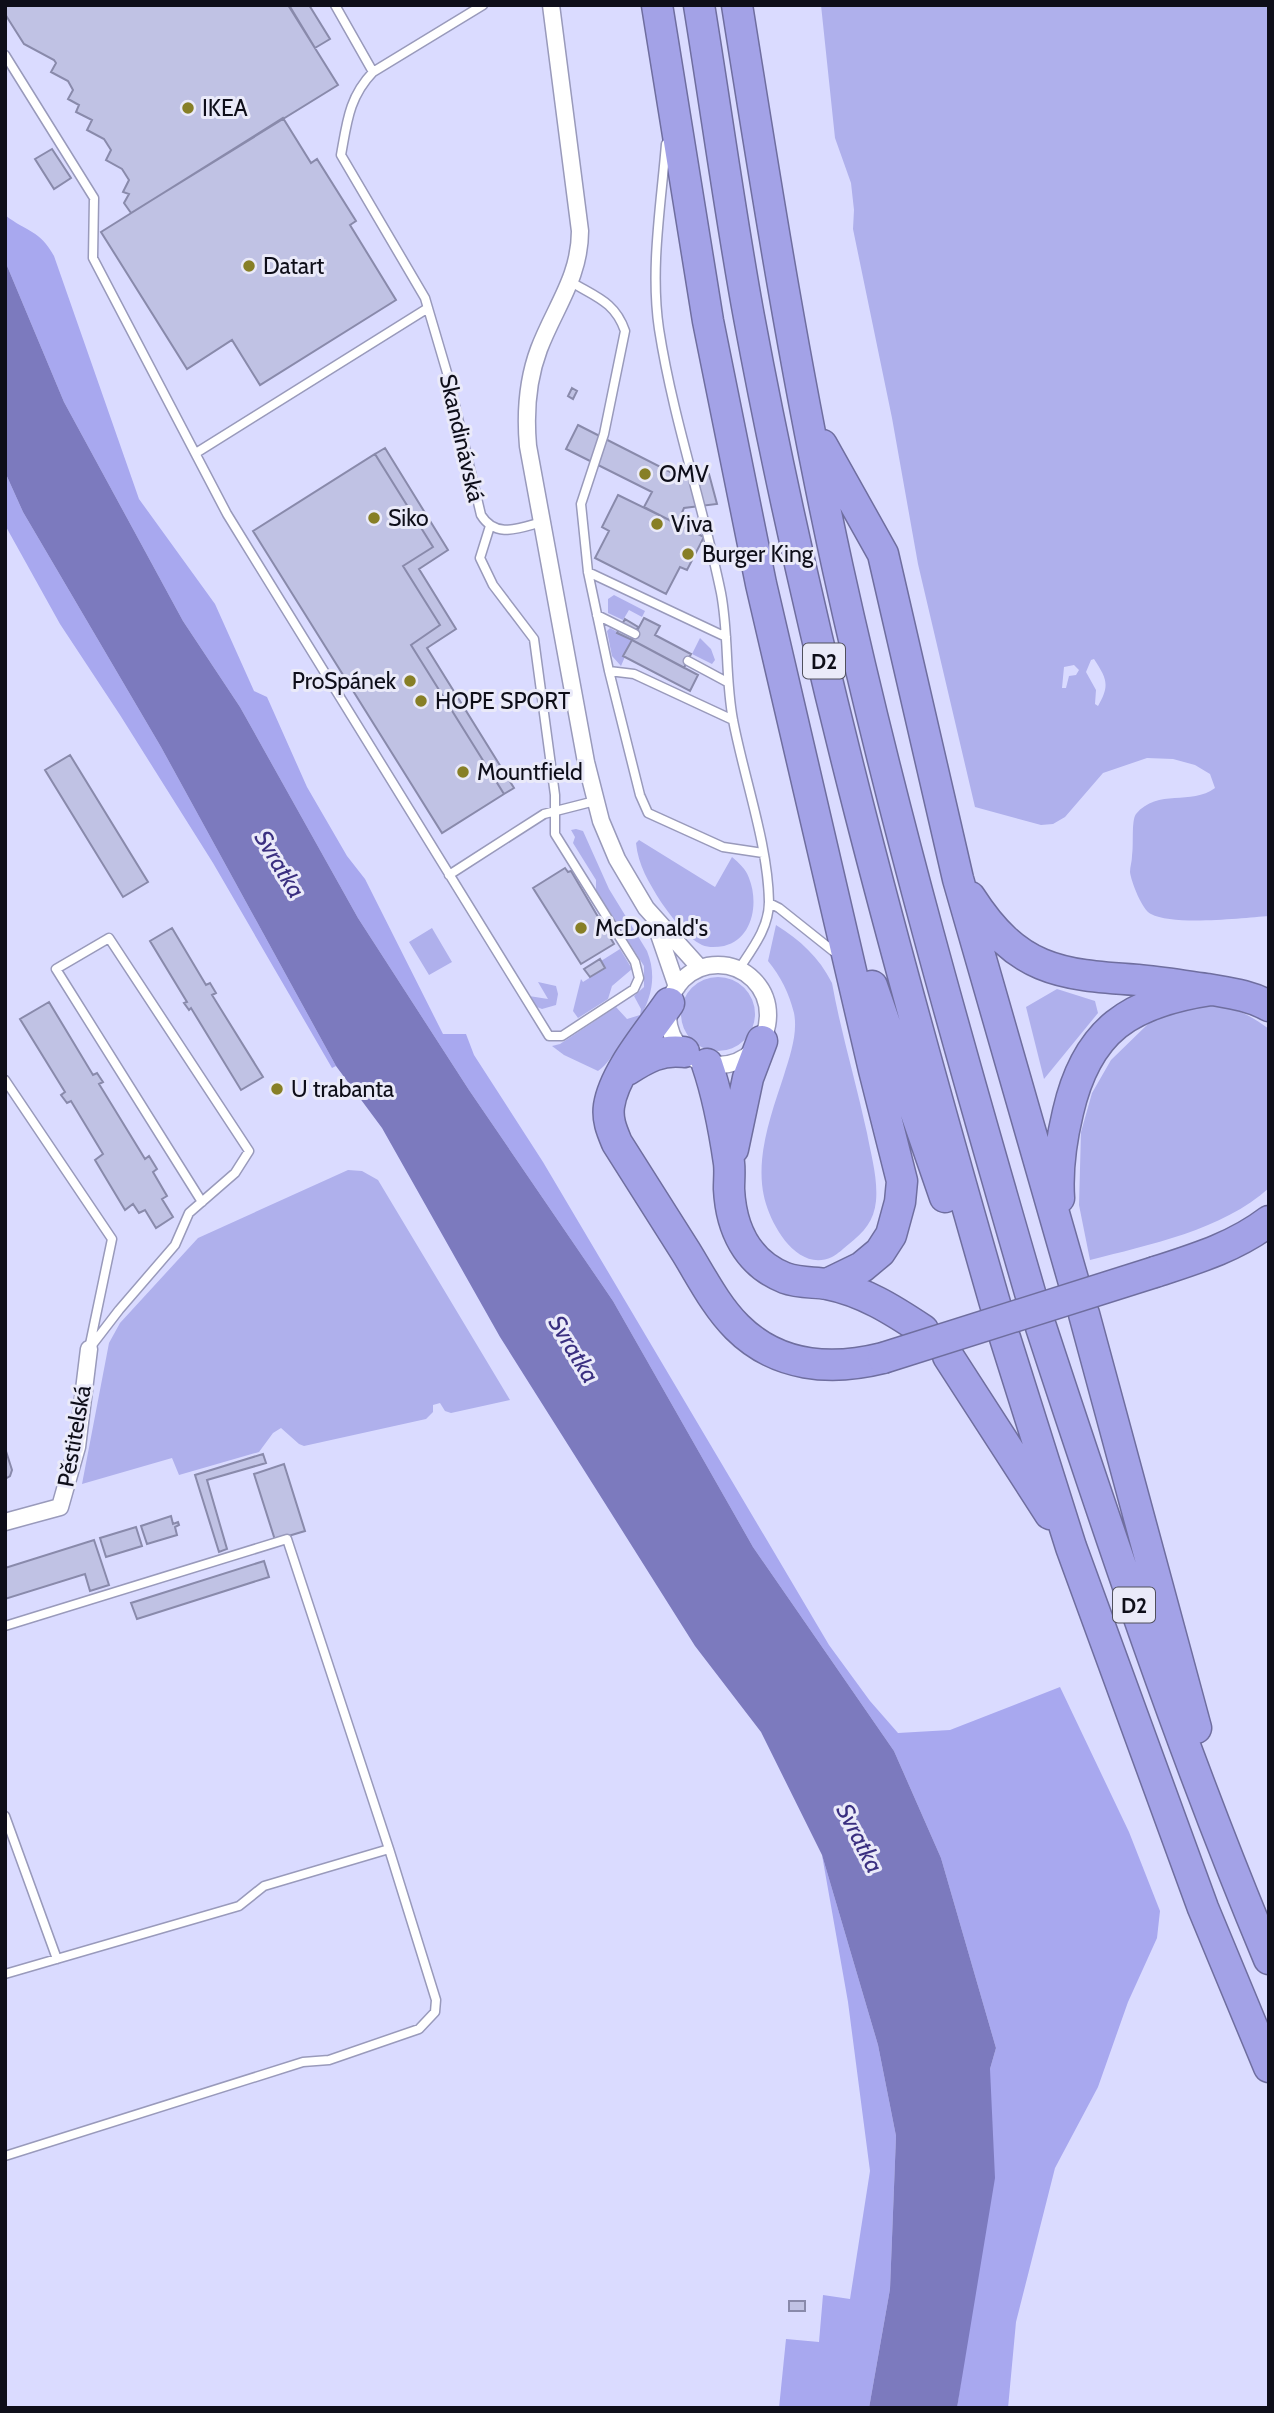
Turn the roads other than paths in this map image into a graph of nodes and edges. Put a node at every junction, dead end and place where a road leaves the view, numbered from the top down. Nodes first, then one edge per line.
1 (335, 5) edge
2 (483, 5) edge
3 (551, 5) edge
4 (657, 5) edge
5 (699, 5) edge
6 (737, 5) edge
7 (662, 40) junction
8 (5, 55) edge
9 (373, 72) junction
10 (667, 138) joint
11 (571, 282) junction
12 (428, 308) junction
13 (808, 420) junction
14 (195, 453) junction
15 (542, 522) junction
16 (490, 526) junction
17 (588, 572) junction
18 (597, 615) junction
19 (635, 634) dead end
20 (726, 637) junction
21 (688, 661) dead end
22 (609, 671) junction
23 (727, 682) junction
24 (733, 720) junction
25 (595, 801) junction
26 (555, 810) junction
27 (763, 853) junction
28 (449, 875) junction
29 (958, 879) junction
30 (836, 902) junction
31 (769, 903) junction
32 (653, 917) junction
33 (833, 951) dead end
34 (700, 968) junction
35 (739, 969) junction
36 (1211, 990) junction
37 (673, 995) junction
38 (1269, 1006) edge
39 (762, 1041) junction
40 (696, 1058) junction
41 (621, 1074) junction
42 (5, 1080) edge
43 (729, 1166) junction
44 (202, 1202) junction
45 (1269, 1221) edge
46 (827, 1284) junction
47 (1031, 1296) dead end
48 (1084, 1314) dead end
49 (1041, 1327) dead end
50 (923, 1329) dead end
51 (1005, 1338) dead end
52 (89, 1349) junction
53 (948, 1356) dead end
54 (5, 1522) edge
55 (1071, 1547) junction
56 (5, 1626) edge
57 (5, 1816) edge
58 (389, 1849) junction
59 (1236, 1881) junction
60 (57, 1959) junction
61 (1269, 1959) edge
62 (5, 1974) edge
63 (1269, 2067) edge
64 (5, 2156) edge

1 - 9 lane
2 - 9 lane
3 - 11 street
4 - 7 highway
5 - 30 highway, D2
6 - 13 highway, D2
7 - 10 highway
7 - 30 highway
8 - 14 lane
9 - 12 lane, Skandinávská
10 - 20 lane
11 - 15 street
11 - 17 lane
12 - 14 lane
12 - 16 lane, Skandinávská
13 - 29 highway
13 - 47 highway, D2
14 - 28 lane
15 - 16 lane, Skandinávská
15 - 25 street
16 - 26 lane
17 - 18 lane
17 - 20 lane
18 - 19 lane
18 - 22 lane
20 - 23 lane
21 - 23 lane
22 - 24 lane
22 - 27 lane
23 - 24 lane
24 - 27 lane
25 - 26 lane
25 - 32 street
26 - 28 lane
26 - 28 lane
27 - 31 lane
29 - 36 highway
29 - 36 highway
30 - 46 highway
31 - 33 lane
31 - 35 lane
32 - 34 street
32 - 37 street
34 - 35 street
34 - 37 street
35 - 39 street
36 - 38 highway
37 - 40 street
37 - 41 highway
39 - 40 street
39 - 43 highway
40 - 41 highway
40 - 43 highway
41 - 45 highway, bridge
42 - 52 lane
43 - 46 highway
44 - 44 lane
44 - 52 lane
46 - 50 highway
48 - 59 highway
49 - 59 highway, D2
51 - 55 highway, D2
52 - 54 street, Pěstitelská
53 - 55 highway
55 - 63 highway, D2
56 - 58 lane
57 - 60 lane
58 - 60 lane
58 - 64 lane
59 - 61 highway, D2
60 - 62 lane

